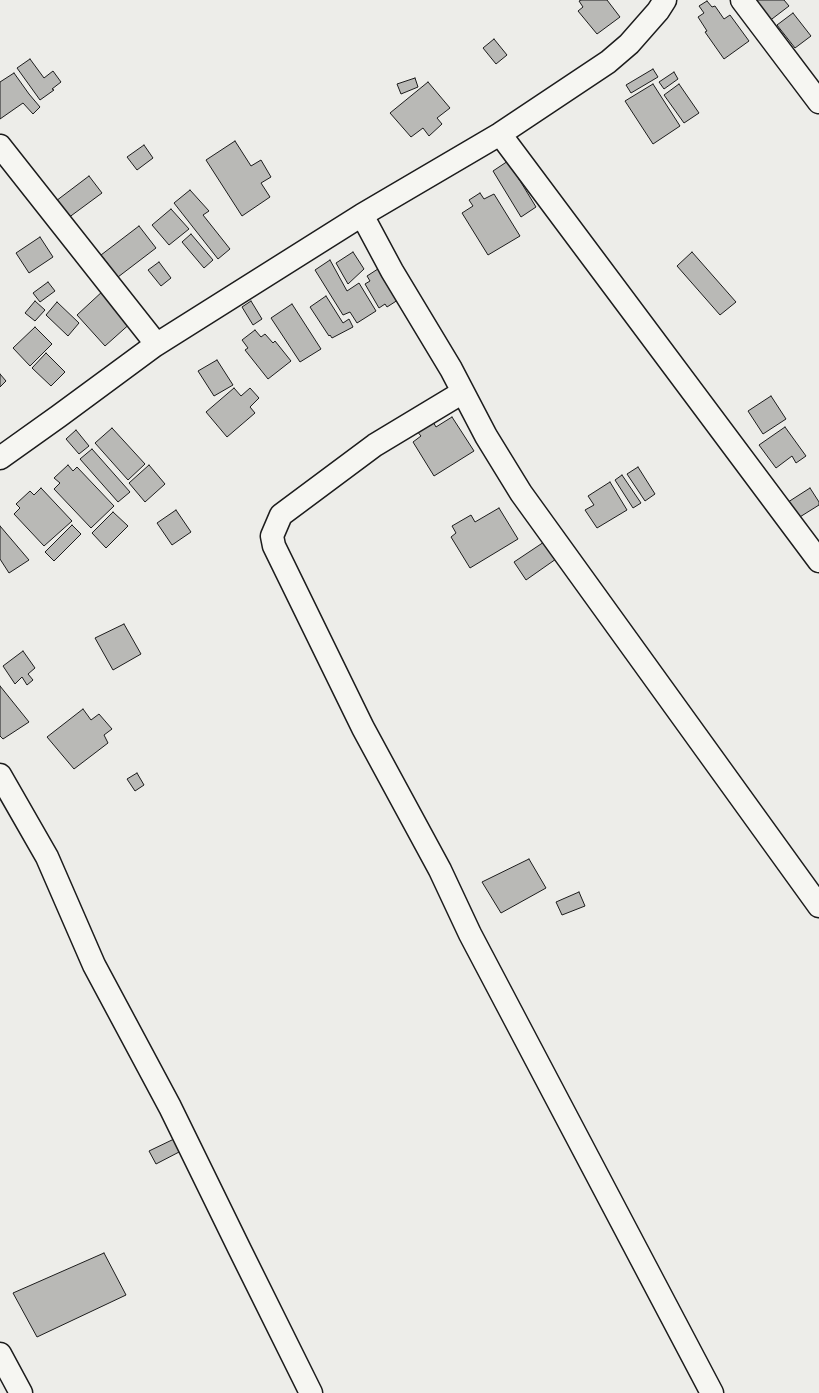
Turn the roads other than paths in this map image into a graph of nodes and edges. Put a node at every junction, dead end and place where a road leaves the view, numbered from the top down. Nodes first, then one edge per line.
1 (665, 0) edge
2 (742, 0) edge
3 (819, 102) edge
4 (500, 134) junction
5 (0, 146) edge
6 (362, 216) junction
7 (154, 346) junction
8 (464, 392) junction
9 (0, 458) edge
10 (819, 561) edge
11 (0, 775) edge
12 (819, 906) edge
13 (0, 1354) edge
14 (21, 1393) edge
15 (311, 1393) edge
16 (712, 1393) edge

1 - 4 street
2 - 3 street
4 - 6 street
4 - 10 street
5 - 7 street
6 - 7 street
6 - 8 street
7 - 9 street
8 - 12 street
8 - 16 street
11 - 15 street
13 - 14 street

